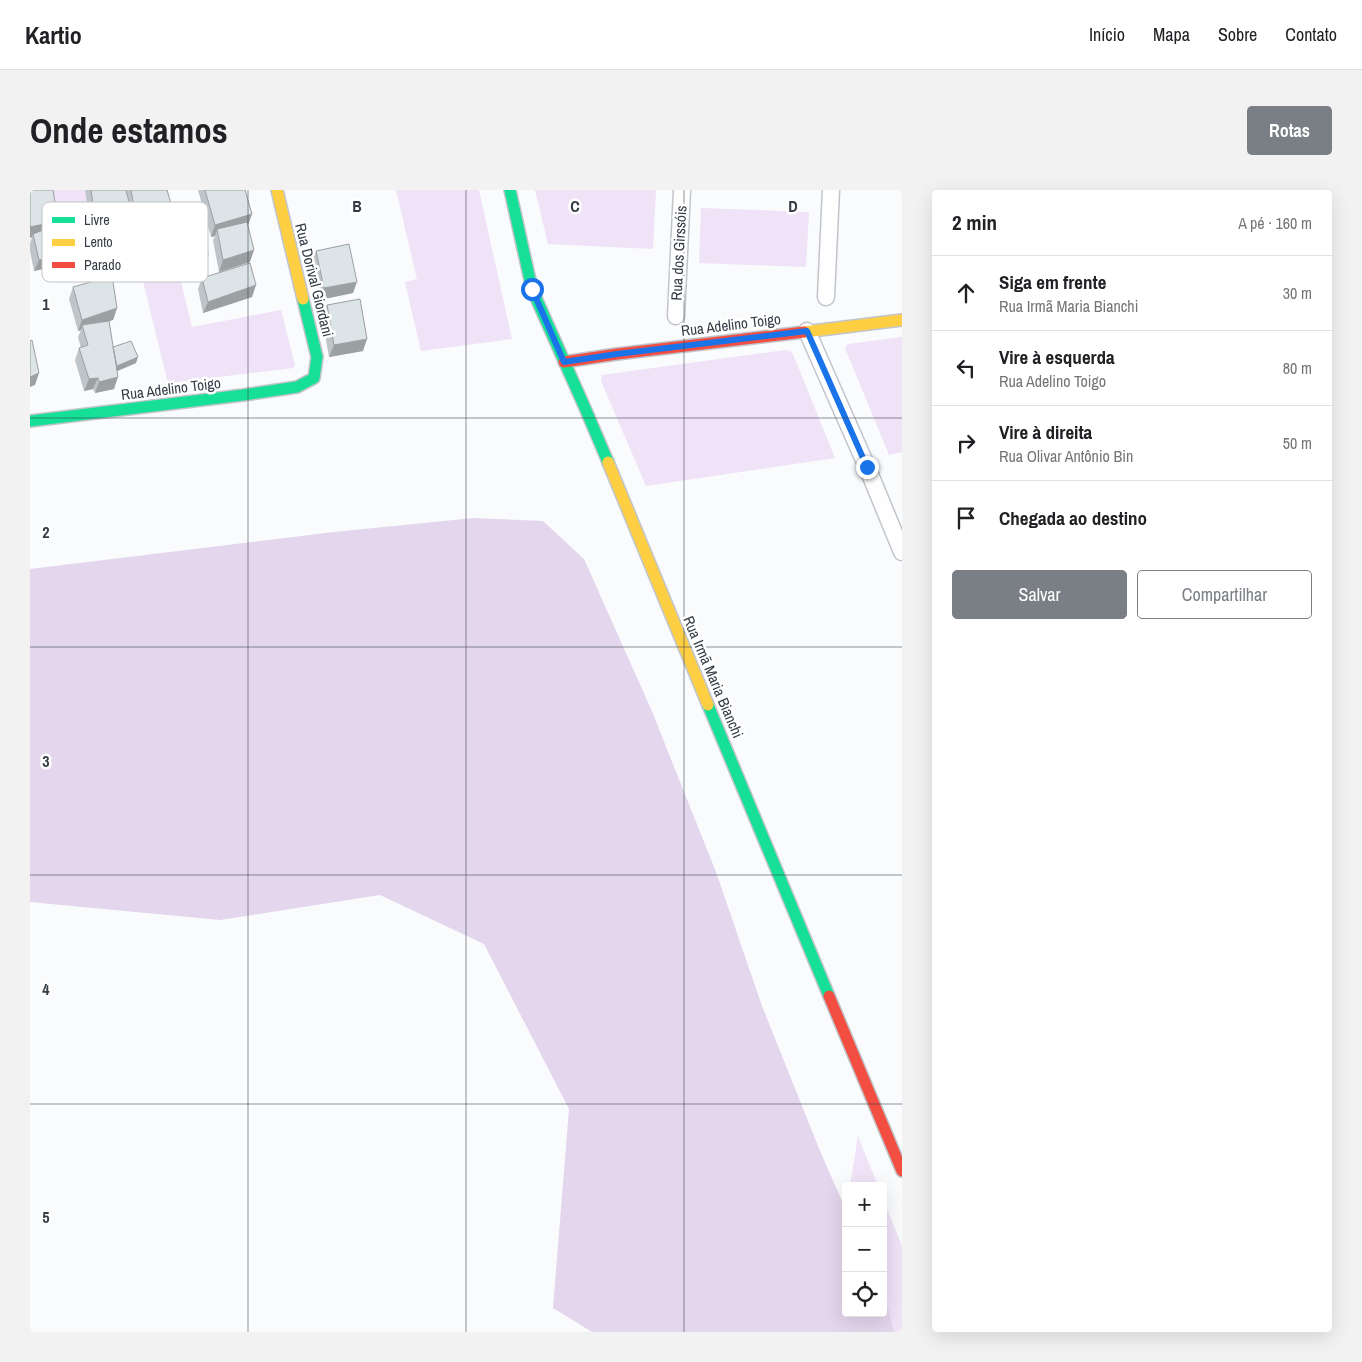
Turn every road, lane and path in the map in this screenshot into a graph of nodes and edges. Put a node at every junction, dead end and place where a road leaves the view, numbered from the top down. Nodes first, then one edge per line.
1 (277, 190) edge
2 (510, 190) edge
3 (682, 190) edge
4 (831, 190) edge
5 (826, 297) dead end
6 (676, 316) dead end
7 (902, 320) edge
8 (807, 331) junction
9 (564, 362) junction
10 (314, 378) joint
11 (30, 421) edge
12 (902, 552) edge
13 (902, 1171) edge

1 - 10 street, Rua Dorival Giordani
2 - 9 street, Rua Irmã Maria Bianchi
3 - 6 street, Rua dos Girssóis
4 - 5 street
7 - 8 street, Rua Adelino Toigo
8 - 9 street, Rua Adelino Toigo
8 - 12 street
9 - 13 street, Rua Irmã Maria Bianchi
10 - 11 street, Rua Adelino Toigo

